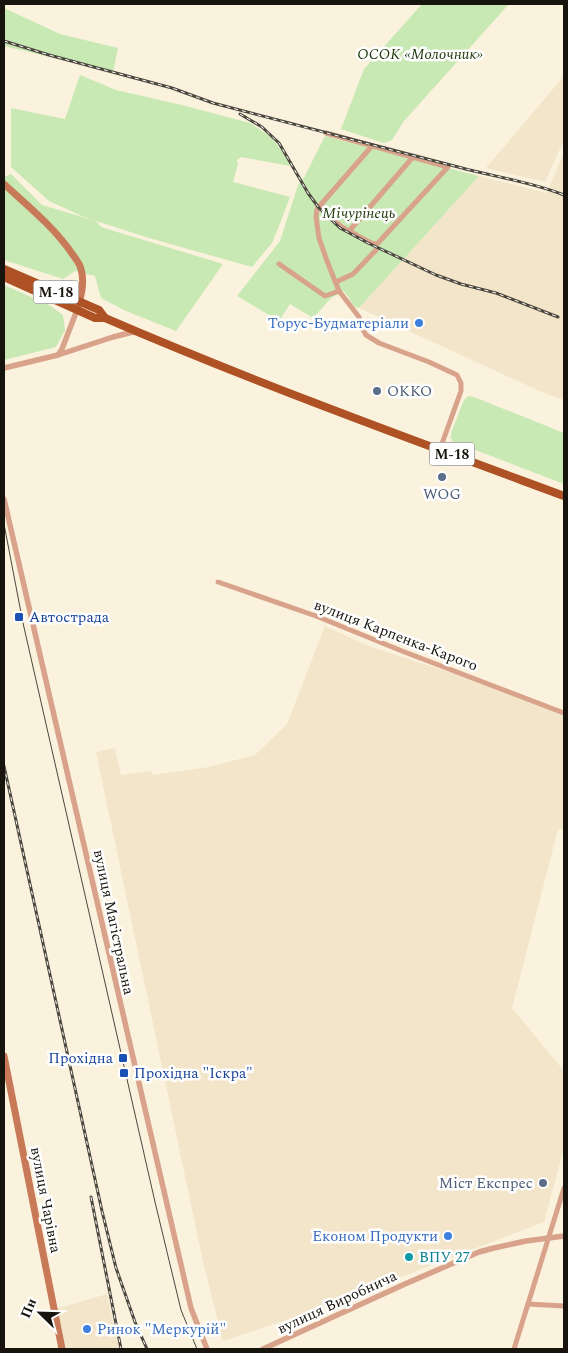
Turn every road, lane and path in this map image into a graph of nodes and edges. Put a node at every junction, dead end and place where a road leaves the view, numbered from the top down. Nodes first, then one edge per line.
1 (326, 133) dead end
2 (372, 146) junction
3 (412, 157) junction
4 (4, 184) edge
5 (321, 205) junction
6 (350, 230) dead end
7 (376, 250) dead end
8 (279, 264) dead end
9 (4, 269) edge
10 (4, 277) edge
11 (336, 282) junction
12 (340, 291) junction
13 (80, 302) junction
14 (77, 310) junction
15 (106, 318) junction
16 (137, 331) junction
17 (58, 355) junction
18 (4, 368) edge
19 (440, 449) junction
20 (564, 496) edge
21 (4, 499) edge
22 (218, 582) dead end
23 (564, 713) edge
24 (4, 1056) edge
25 (564, 1188) edge
26 (564, 1236) edge
27 (548, 1238) junction
28 (528, 1304) junction
29 (564, 1306) edge
30 (62, 1349) edge
31 (207, 1349) edge
32 (263, 1349) edge
33 (514, 1349) edge

1 - 2 street
2 - 3 street
2 - 5 street
3 - 5 street
3 - 6 street
4 - 13 main road
5 - 11 street
7 - 11 street
8 - 12 street
9 - 13 highway, М-18
10 - 14 highway, М-18
11 - 12 street
12 - 19 street
13 - 14 main road
13 - 15 highway, М-18
14 - 15 highway, М-18
14 - 17 street
15 - 16 highway, М-18
16 - 17 street
16 - 19 highway, М-18
17 - 18 street
19 - 20 highway, М-18
21 - 31 street, вулиця Магістральна
22 - 23 street, вулиця Карпенка-Карого
24 - 30 main road, вулиця Чарівна
25 - 27 street
26 - 27 street, вулиця Виробнича
27 - 28 street
27 - 32 street, вулиця Виробнича
28 - 29 street
28 - 33 street

